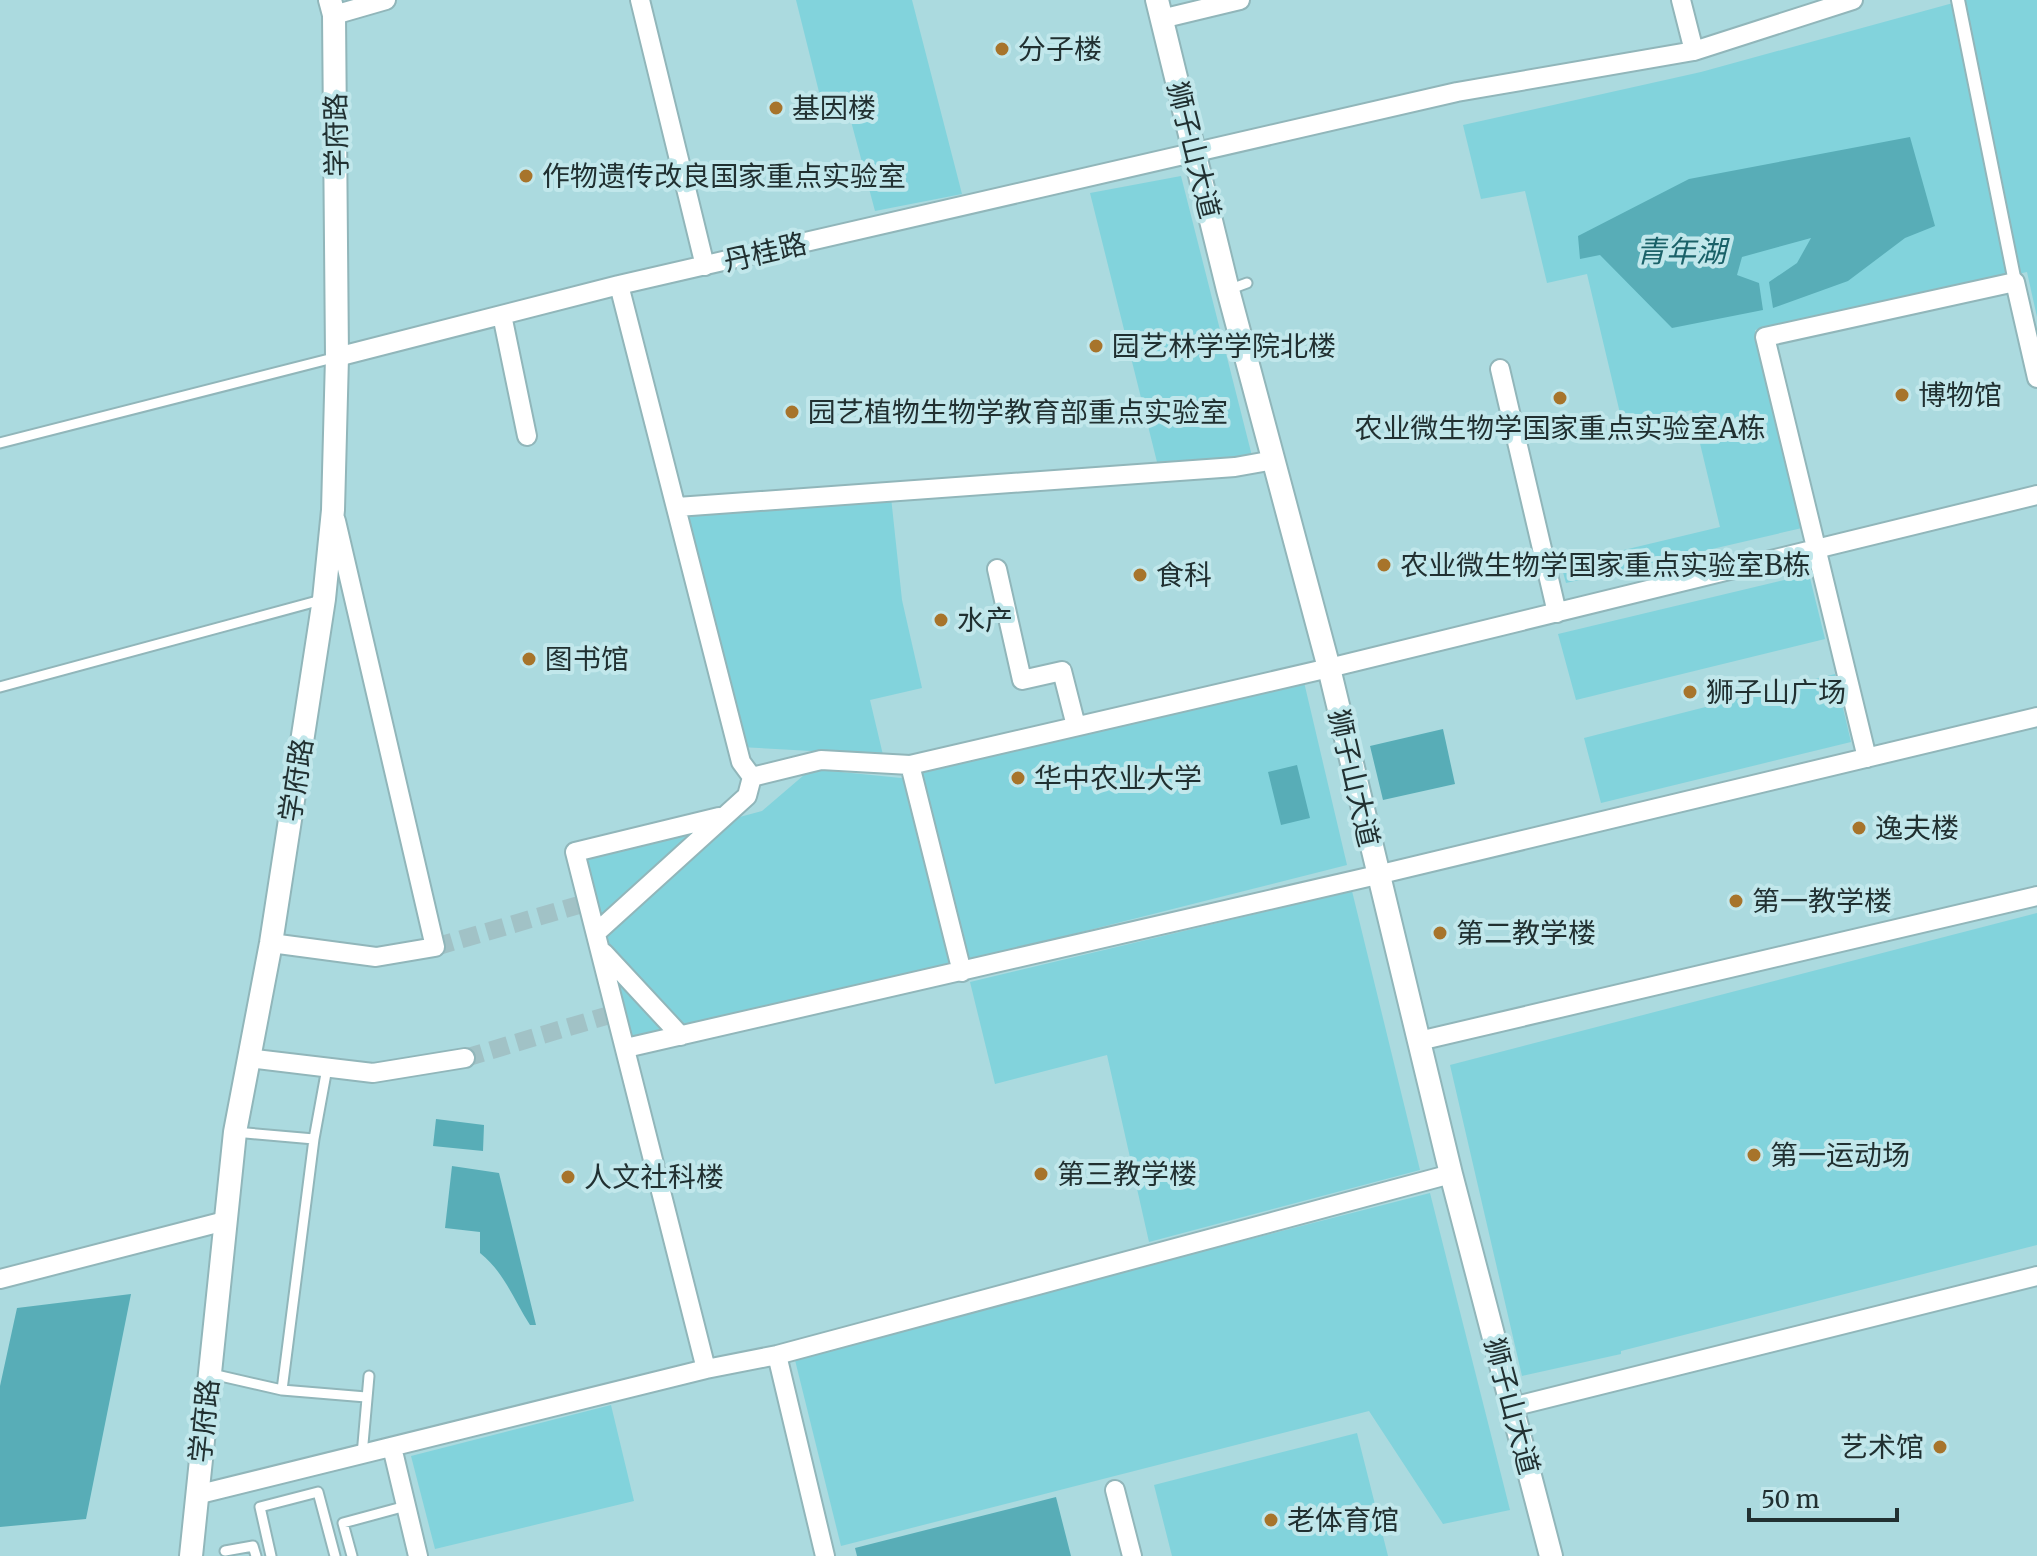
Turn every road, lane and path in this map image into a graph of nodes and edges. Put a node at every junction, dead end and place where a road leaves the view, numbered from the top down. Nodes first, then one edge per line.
1 (386, 0) edge
2 (640, 0) edge
3 (1240, 0) edge
4 (1681, 0) edge
5 (1853, 0) edge
6 (1958, 0) edge
7 (332, 7) edge
8 (1159, 9) edge
9 (1694, 51) junction
10 (1195, 153) junction
11 (705, 266) junction
12 (2015, 282) junction
13 (619, 285) junction
14 (502, 315) junction
15 (337, 357) junction
16 (1500, 369) dead end
17 (2037, 378) edge
18 (527, 436) dead end
19 (0, 443) edge
20 (1274, 460) junction
21 (2037, 495) edge
22 (677, 507) junction
23 (333, 510) junction
24 (1816, 548) junction
25 (997, 569) dead end
26 (324, 599) junction
27 (1557, 613) junction
28 (1329, 668) junction
29 (0, 687) edge
30 (2037, 717) edge
31 (1076, 726) junction
32 (1867, 758) junction
33 (910, 765) junction
34 (752, 777) junction
35 (722, 816) junction
36 (1377, 875) junction
37 (2037, 896) edge
38 (599, 942) junction
39 (271, 943) junction
40 (962, 972) junction
41 (681, 1036) junction
42 (1419, 1041) junction
43 (626, 1048) junction
44 (248, 1058) junction
45 (465, 1058) tunnel mouth
46 (327, 1068) junction
47 (235, 1132) junction
48 (314, 1139) junction
49 (1451, 1174) junction
50 (225, 1221) junction
51 (2037, 1276) edge
52 (0, 1279) edge
53 (777, 1355) junction
54 (706, 1369) junction
55 (210, 1374) junction
56 (369, 1376) dead end
57 (282, 1390) junction
58 (366, 1397) junction
59 (1512, 1407) junction
60 (392, 1447) junction
61 (362, 1455) junction
62 (1115, 1490) dead end
63 (196, 1495) junction
64 (406, 1506) junction
65 (225, 1551) dead end
66 (191, 1556) edge
67 (256, 1556) edge
68 (271, 1556) edge
69 (335, 1556) edge
70 (352, 1556) edge
71 (418, 1556) edge
72 (825, 1556) edge
73 (1132, 1556) edge
74 (1551, 1556) edge

1 - 7 street
2 - 11 street
3 - 8 street
4 - 9 street
5 - 9 street, 丹桂路
6 - 12 street
7 - 15 street, 学府路
8 - 10 street, 狮子山大道
9 - 10 street, 丹桂路
10 - 11 street, 丹桂路
10 - 20 street, 狮子山大道
11 - 13 street, 丹桂路
12 - 17 street
12 - 24 street
13 - 14 street, 丹桂路
13 - 22 street
14 - 15 street, 丹桂路
14 - 18 street
15 - 19 lane
15 - 23 street, 学府路
16 - 27 street
20 - 22 street
20 - 28 street, 狮子山大道
21 - 24 street
22 - 34 street
23 - 26 street, 学府路
23 - 39 street
24 - 27 street
24 - 32 street
25 - 31 street
26 - 29 lane
26 - 39 street, 学府路
27 - 28 street
28 - 31 street
28 - 36 street, 狮子山大道
30 - 32 street
31 - 33 street
32 - 36 street
33 - 34 street
33 - 40 street
34 - 35 street
35 - 38 street
35 - 38 street
36 - 40 street
36 - 42 street, 狮子山大道
37 - 42 street
38 - 41 street
38 - 43 street
39 - 44 street, 学府路
40 - 41 street
41 - 43 street
42 - 49 street, 狮子山大道
43 - 54 street
44 - 46 street
44 - 47 street, 学府路
45 - 46 street
46 - 48 lane
47 - 48 lane
47 - 50 street, 学府路
48 - 57 lane
49 - 53 street
49 - 59 street, 狮子山大道
50 - 52 street
50 - 55 street, 学府路
51 - 59 street
53 - 54 street
53 - 72 street
54 - 60 street
55 - 57 lane
55 - 63 street, 学府路
56 - 58 lane
57 - 58 lane
58 - 61 lane
59 - 74 street, 狮子山大道
60 - 61 street
60 - 64 street
61 - 63 street
62 - 73 street
63 - 66 street, 学府路
64 - 70 lane
64 - 71 street
65 - 67 lane
68 - 69 lane

